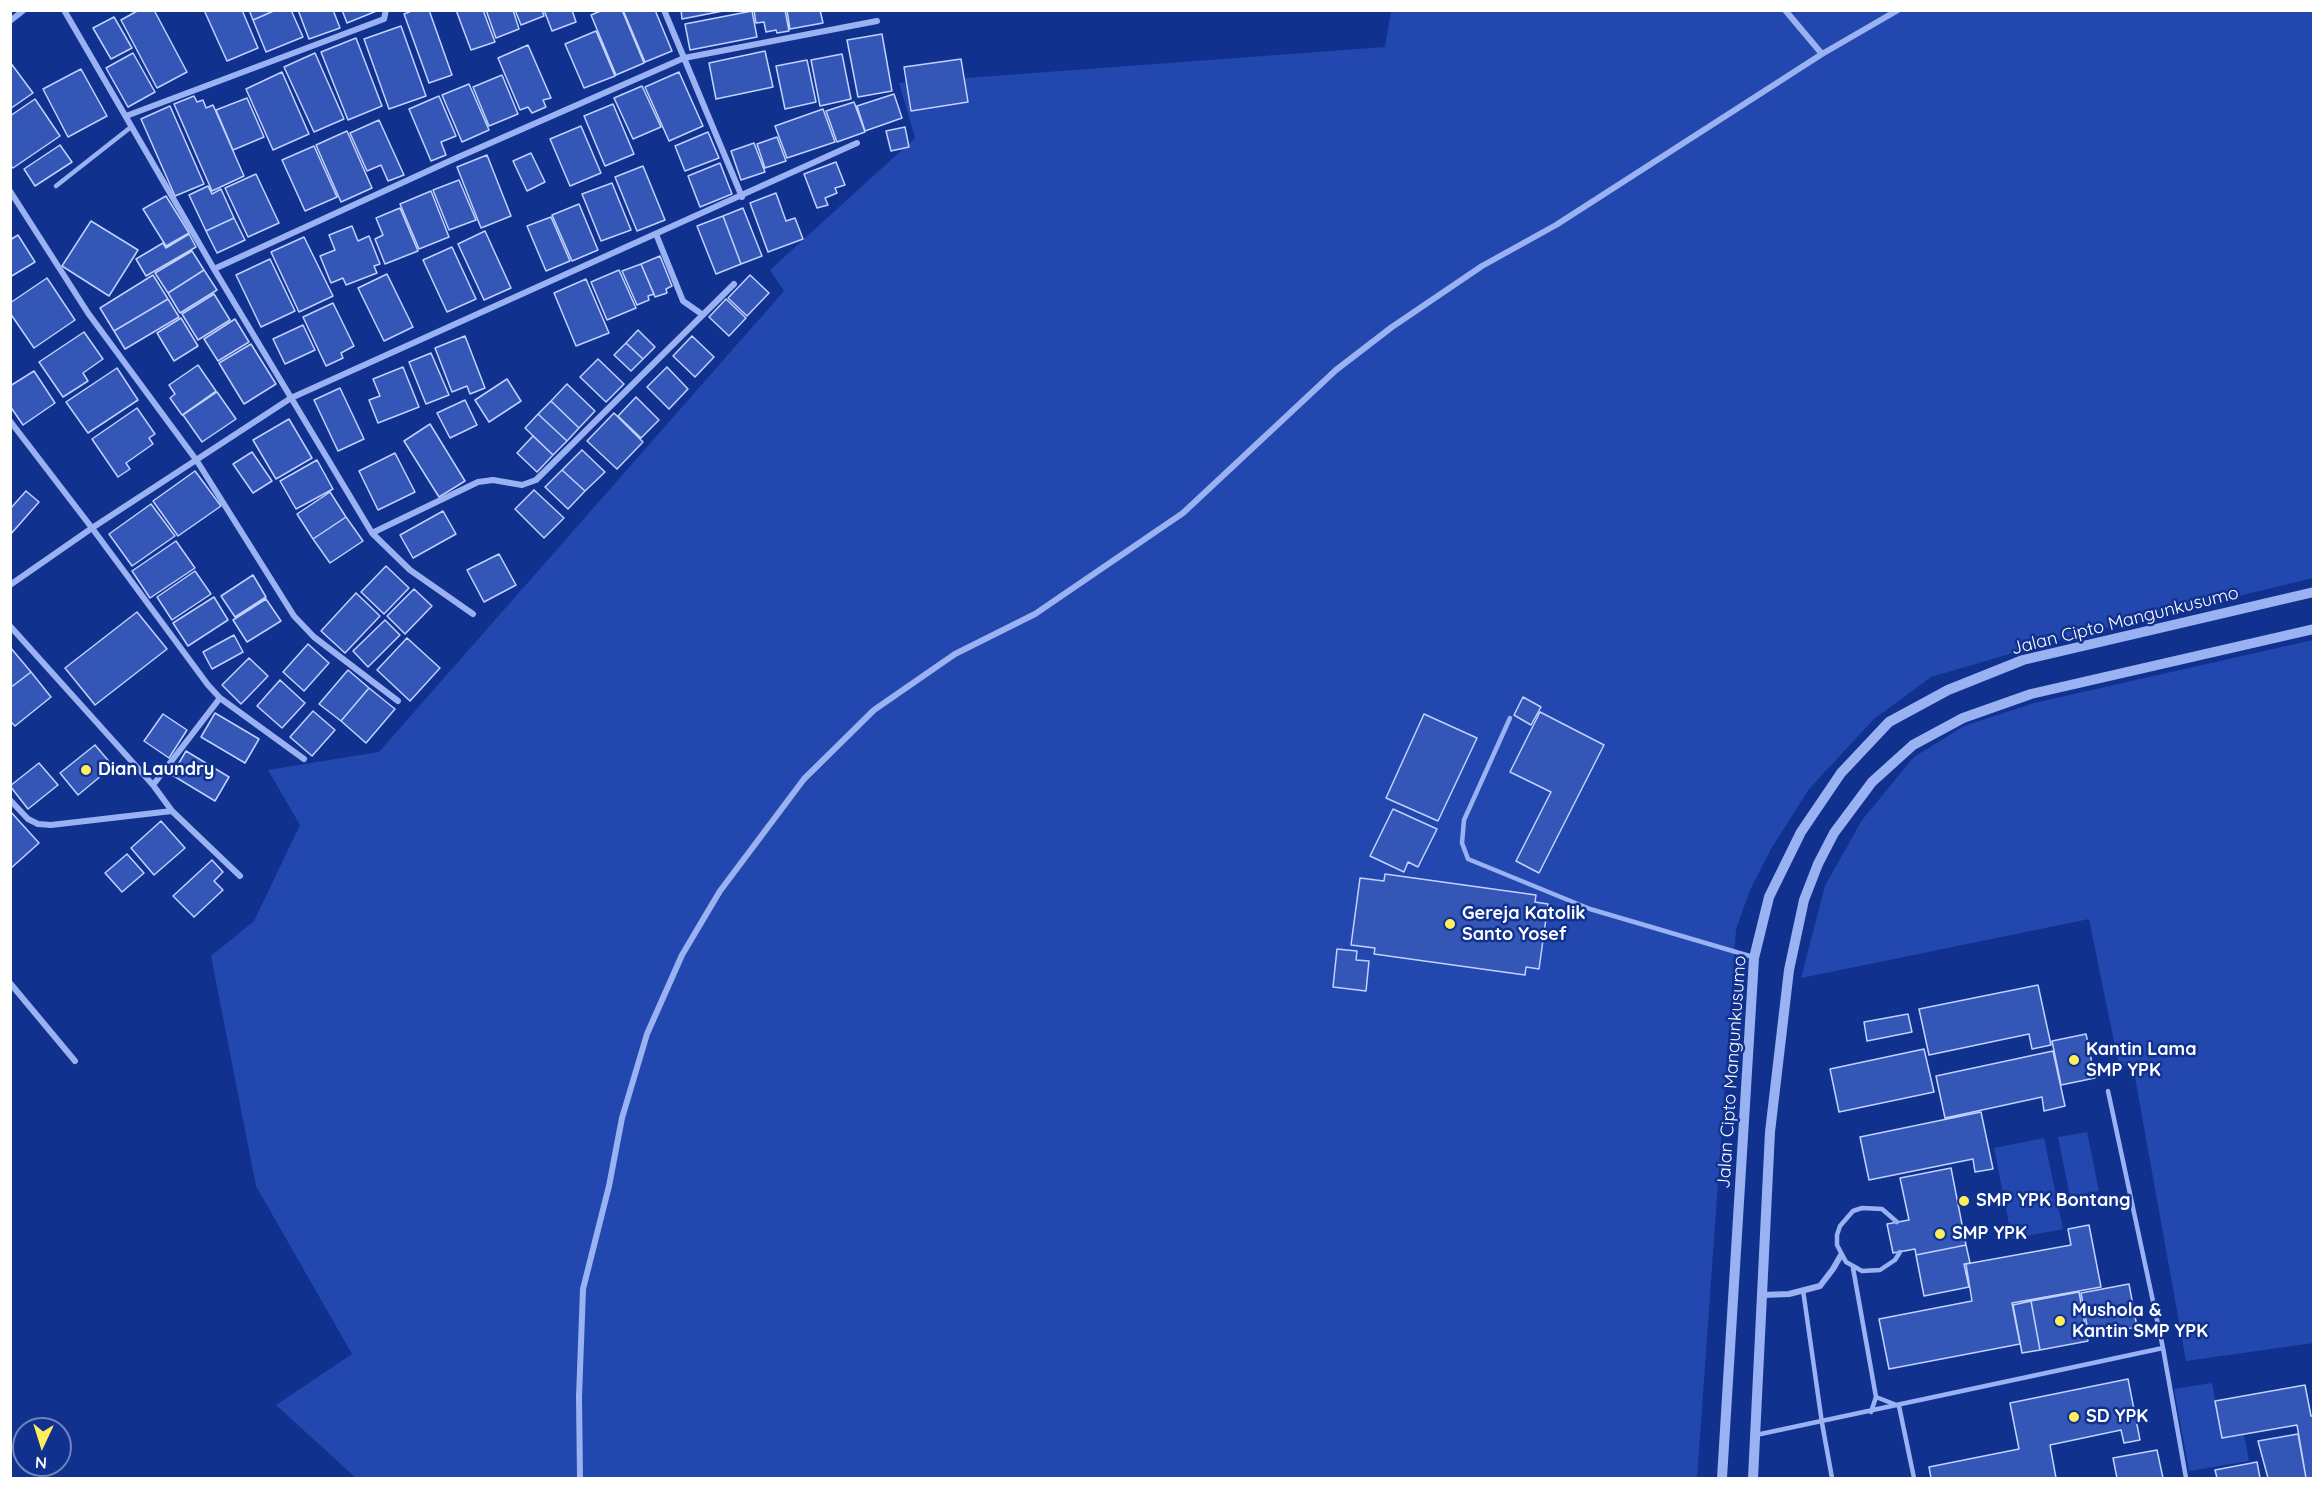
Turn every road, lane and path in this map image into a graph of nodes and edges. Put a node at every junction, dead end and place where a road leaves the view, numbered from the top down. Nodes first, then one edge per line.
1 (24, 10) edge
2 (64, 10) edge
3 (386, 10) edge
4 (664, 10) edge
5 (1785, 10) edge
6 (1898, 10) edge
7 (10, 21) edge
8 (877, 21) dead end
9 (1822, 54) junction
10 (684, 58) junction
11 (126, 116) junction
12 (131, 127) junction
13 (857, 143) dead end
14 (56, 186) dead end
15 (10, 191) edge
16 (742, 197) junction
17 (656, 234) junction
18 (214, 270) junction
19 (734, 284) dead end
20 (703, 315) junction
21 (291, 398) junction
22 (10, 421) edge
23 (197, 461) junction
24 (92, 528) junction
25 (372, 533) junction
26 (10, 585) edge
27 (2313, 592) edge
28 (473, 614) dead end
29 (10, 626) edge
30 (2313, 629) edge
31 (220, 698) junction
32 (399, 701) dead end
33 (1510, 718) dead end
34 (304, 759) dead end
35 (153, 785) junction
36 (10, 800) edge
37 (172, 811) junction
38 (240, 876) dead end
39 (1754, 958) junction
40 (10, 983) edge
41 (75, 1061) dead end
42 (2108, 1091) dead end
43 (1897, 1222) dead end
44 (1900, 1252) dead end
45 (1840, 1255) junction
46 (1853, 1268) junction
47 (1803, 1290) junction
48 (1763, 1295) junction
49 (2163, 1348) junction
50 (1876, 1396) junction
51 (1899, 1406) junction
52 (1871, 1412) junction
53 (1822, 1423) junction
54 (1756, 1435) junction
55 (580, 1479) edge
56 (1722, 1479) edge
57 (1753, 1479) edge
58 (1832, 1479) edge
59 (1914, 1479) edge
60 (2186, 1479) edge

1 - 7 street
2 - 11 street
3 - 11 street
4 - 10 street
5 - 9 street
6 - 9 street
8 - 10 street
9 - 55 street
10 - 16 street
10 - 18 street
11 - 12 street
12 - 14 lane
12 - 18 street
13 - 16 street
15 - 23 street
16 - 17 street
17 - 20 street
17 - 21 street
18 - 21 street
19 - 20 street
20 - 25 street
21 - 23 street
21 - 25 street
22 - 24 street
23 - 24 street
23 - 32 street
24 - 26 street
24 - 31 street
25 - 28 street
27 - 39 street, Jalan Cipto Mangunkusumo
29 - 35 street
30 - 48 street
31 - 34 street
31 - 35 street
33 - 39 lane
35 - 37 street
36 - 37 street
37 - 38 street
39 - 56 street, Jalan Cipto Mangunkusumo
40 - 41 street
42 - 49 lane
43 - 45 lane
44 - 46 lane
45 - 46 lane
45 - 47 street
46 - 50 lane
47 - 48 street
47 - 53 lane
48 - 54 street
49 - 51 lane
49 - 60 lane
50 - 51 lane
50 - 52 lane
51 - 52 lane
51 - 59 lane
52 - 53 lane
53 - 54 lane
53 - 58 lane
54 - 57 street

